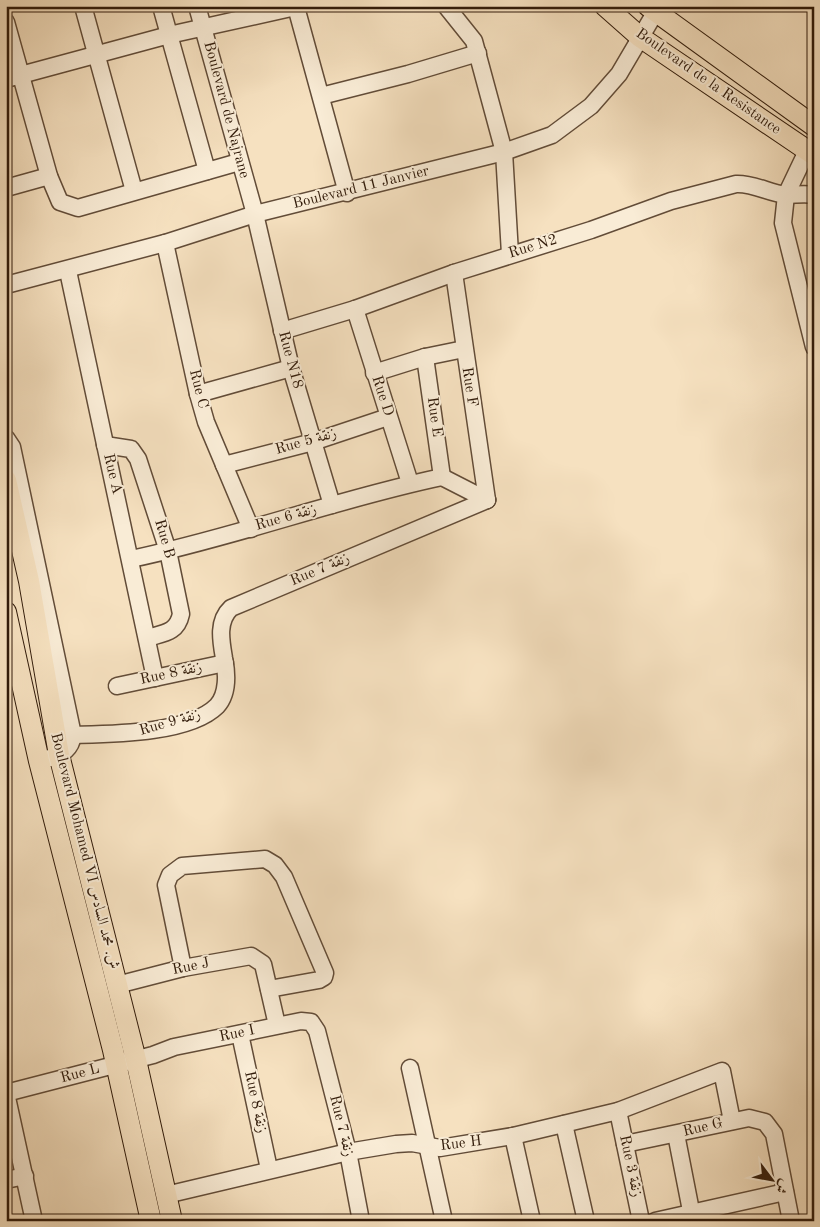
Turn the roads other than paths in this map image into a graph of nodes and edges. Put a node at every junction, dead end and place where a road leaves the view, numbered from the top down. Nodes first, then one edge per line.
1 (83, 6) edge
2 (161, 6) edge
3 (197, 6) edge
4 (446, 6) edge
5 (605, 6) edge
6 (298, 7) edge
7 (654, 8) edge
8 (6, 22) edge
9 (203, 27) junction
10 (169, 35) junction
11 (640, 38) junction
12 (478, 53) junction
13 (95, 54) junction
14 (22, 75) junction
15 (6, 79) edge
16 (321, 96) junction
17 (814, 126) edge
18 (504, 152) junction
19 (810, 153) edge
20 (239, 162) junction
21 (207, 171) junction
22 (49, 176) junction
23 (6, 188) edge
24 (134, 191) junction
25 (348, 193) junction
26 (786, 195) junction
27 (814, 195) edge
28 (255, 214) junction
29 (165, 244) junction
30 (510, 254) junction
31 (68, 271) junction
32 (454, 273) junction
33 (6, 285) edge
34 (354, 309) junction
35 (282, 331) junction
36 (814, 347) edge
37 (464, 349) junction
38 (425, 357) junction
39 (291, 368) junction
40 (374, 373) junction
41 (198, 394) junction
42 (388, 417) junction
43 (6, 438) edge
44 (313, 442) junction
45 (105, 445) junction
46 (224, 465) junction
47 (442, 476) junction
48 (410, 483) junction
49 (12, 487) edge
50 (486, 500) junction
51 (332, 505) junction
52 (251, 529) junction
53 (168, 551) junction
54 (130, 558) junction
55 (35, 580) junction
56 (6, 612) edge
57 (147, 638) junction
58 (225, 663) junction
59 (155, 678) junction
60 (117, 686) dead end
61 (225, 688) joint
62 (72, 735) junction
63 (59, 755) junction
64 (39, 761) junction
65 (183, 968) junction
66 (117, 985) junction
67 (269, 990) junction
68 (277, 1025) junction
69 (317, 1031) joint
70 (240, 1034) junction
71 (145, 1057) junction
72 (115, 1065) junction
73 (410, 1068) dead end
74 (6, 1093) edge
75 (618, 1111) junction
76 (732, 1121) junction
77 (564, 1124) junction
78 (676, 1134) junction
79 (513, 1136) junction
80 (625, 1144) junction
81 (427, 1146) junction
82 (348, 1152) junction
83 (269, 1169) junction
84 (25, 1176) junction
85 (6, 1180) edge
86 (785, 1192) junction
87 (166, 1195) junction
88 (693, 1217) edge
89 (34, 1221) edge
90 (151, 1221) edge
91 (172, 1221) edge
92 (361, 1221) edge
93 (444, 1221) edge
94 (532, 1221) edge
95 (586, 1221) edge
96 (641, 1221) edge
97 (655, 1221) edge
98 (790, 1221) edge

1 - 13 street
2 - 10 street
3 - 9 street, Boulevard de Najrane
4 - 12 street
5 - 11 main road, Boulevard de la Resistance
6 - 9 street
6 - 16 street
7 - 11 street, Boulevard 11 Janvier
7 - 17 main road, Boulevard de la Resistance
8 - 14 street
9 - 10 street
9 - 20 street, Boulevard de Najrane
10 - 13 street
10 - 21 street
11 - 18 street, Boulevard 11 Janvier
11 - 19 main road, Boulevard de la Resistance
12 - 16 street
12 - 18 street
13 - 14 street
13 - 24 street
14 - 15 street
14 - 22 street
16 - 25 street
18 - 25 street, Boulevard 11 Janvier
18 - 30 street
19 - 26 street
20 - 21 street
20 - 28 street, Boulevard de Najrane
21 - 24 street
22 - 23 street
22 - 24 street
25 - 28 street, Boulevard 11 Janvier
26 - 27 street, Rue N2
26 - 30 street, Rue N2
26 - 36 street
28 - 29 street, Boulevard 11 Janvier
28 - 35 street, Rue N18
29 - 31 street, Boulevard 11 Janvier
29 - 41 street, Rue C
30 - 32 street, Rue N2
31 - 33 street, Boulevard 11 Janvier
31 - 45 street, Rue A
32 - 34 street, Rue N2
32 - 37 street, Rue F
34 - 35 street, Rue N2
34 - 40 street, Rue D
35 - 39 street, Rue N18
37 - 38 street
37 - 50 street, Rue F
38 - 40 street
38 - 47 street, Rue E
39 - 41 street
39 - 44 street, Rue N18
40 - 42 street, Rue D
41 - 46 street, Rue C
42 - 44 street, Rue 5 زنقة
42 - 48 street, Rue D
43 - 49 street
44 - 46 street, Rue 5 زنقة
44 - 51 street, Rue N18
45 - 53 street, Rue B
45 - 54 street, Rue A
46 - 52 street, Rue C
47 - 48 street, Rue 6 زنقة
47 - 50 street
48 - 51 street, Rue 6 زنقة
49 - 55 main road, Boulevard Mohamed VI ش. محمد السادس
50 - 58 street, Rue 7 زنقة
51 - 52 street, Rue 6 زنقة
52 - 53 street, Rue 6 زنقة
53 - 54 street, Rue 6 زنقة
53 - 57 street, Rue B
54 - 57 street, Rue A
55 - 62 street
55 - 63 main road, Boulevard Mohamed VI ش. محمد السادس
56 - 64 main road, Boulevard Mohamed VI ش. محمد السادس
57 - 59 street, Rue A
58 - 59 street, Rue 8 زنقة
58 - 61 street, Rue 7 زنقة
59 - 60 street, Rue 8 زنقة
61 - 62 street, Rue 9 زنقة
62 - 63 street
63 - 64 street
63 - 66 main road, Boulevard Mohamed VI ش. محمد السادس
64 - 72 main road, Boulevard Mohamed VI ش. محمد السادس
65 - 66 street, Rue J
65 - 67 street, Rue J
65 - 67 street
66 - 71 main road, Boulevard Mohamed VI ش. محمد السادس
67 - 68 street
68 - 69 street, Rue I
68 - 70 street, Rue I
69 - 82 street, Rue 7 زنقة
70 - 71 street, Rue I
70 - 83 street, Rue 8 زنقة
71 - 72 street, Rue L
71 - 87 main road, Boulevard Mohamed VI ش. محمد السادس
72 - 74 street, Rue L
72 - 90 main road, Boulevard Mohamed VI ش. محمد السادس
73 - 81 street
74 - 84 street
75 - 76 street, Rue H
75 - 77 street, Rue H
75 - 80 street, Rue 3 زنقة
76 - 78 street, Rue G
76 - 86 street, Rue G
77 - 79 street, Rue H
77 - 95 street
78 - 80 street, Rue G
78 - 88 street
79 - 81 street, Rue H
79 - 94 street
80 - 96 street, Rue 3 زنقة
81 - 82 street, Rue H
81 - 93 street
82 - 83 street, Rue H
82 - 92 street, Rue 7 زنقة
83 - 87 street, Rue H
84 - 85 street
84 - 89 street
86 - 88 street
86 - 98 street
87 - 91 main road, Boulevard Mohamed VI ش. محمد السادس
88 - 97 street

